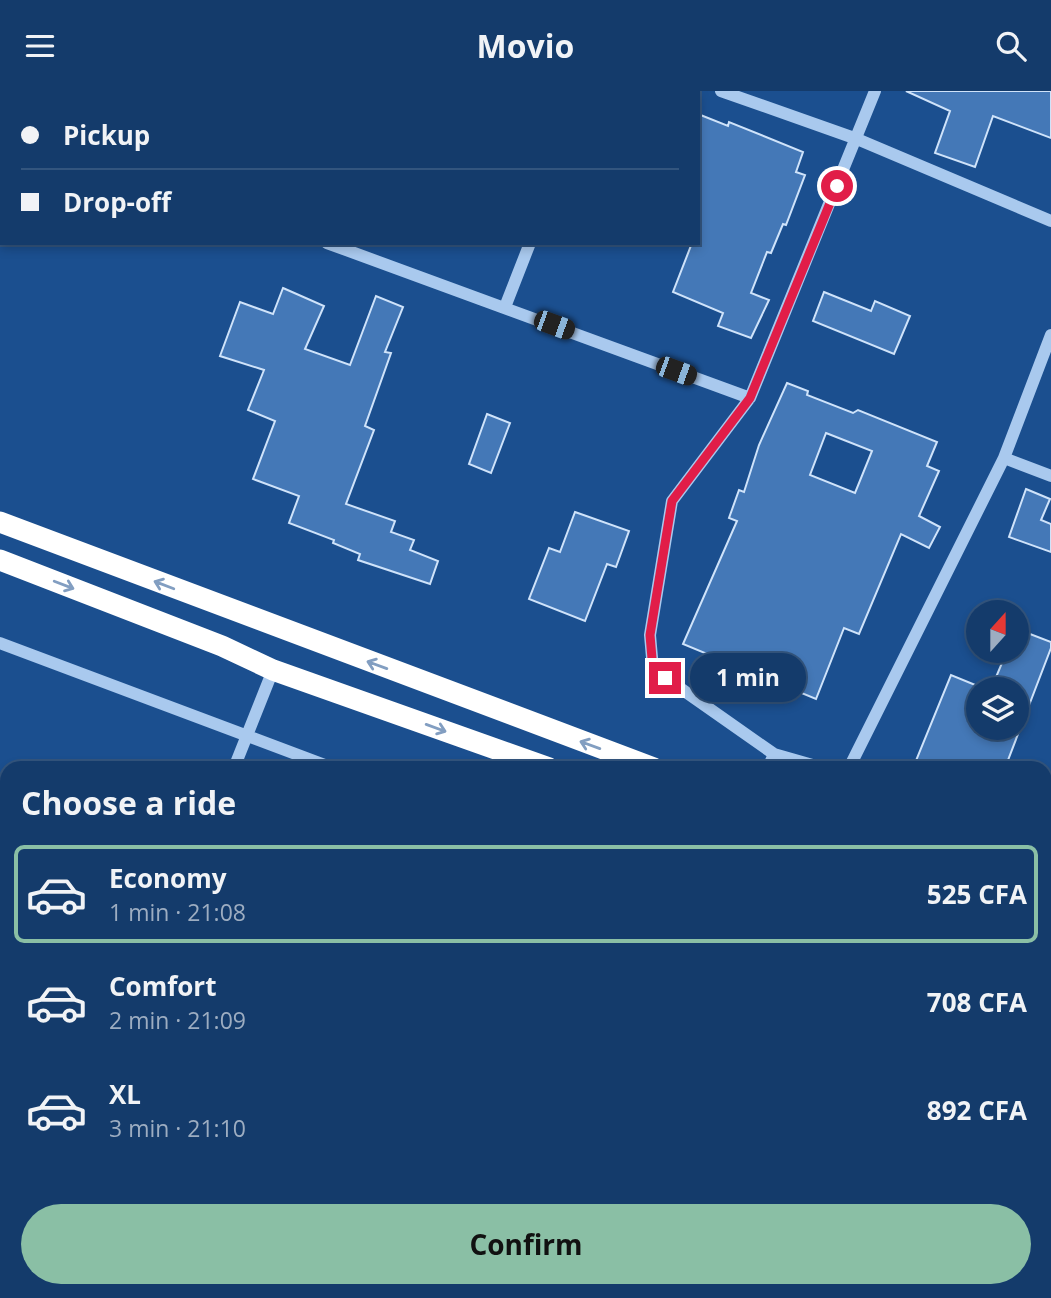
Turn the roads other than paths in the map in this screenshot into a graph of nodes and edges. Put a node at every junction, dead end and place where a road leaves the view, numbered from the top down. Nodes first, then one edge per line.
1 (721, 91) edge
2 (875, 91) edge
3 (857, 139) junction
4 (1051, 221) edge
5 (333, 245) edge
6 (529, 245) edge
7 (505, 307) junction
8 (1051, 335) edge
9 (750, 398) junction
10 (1004, 458) junction
11 (1051, 476) edge
12 (0, 522) edge
13 (0, 560) edge
14 (0, 643) edge
15 (273, 670) junction
16 (247, 737) junction
17 (774, 754) junction
18 (237, 761) edge
19 (314, 761) edge
20 (529, 761) edge
21 (635, 761) edge
22 (771, 761) edge
23 (798, 761) edge
24 (852, 761) edge

1 - 3 street
2 - 3 street
3 - 4 street
3 - 9 street
5 - 7 street
6 - 7 street
7 - 9 street
8 - 10 street
9 - 17 street
10 - 11 street
10 - 24 street
21 -> 12 highway
13 -> 15 highway
14 - 16 street
15 - 16 street
15 -> 20 highway
16 - 18 street
16 - 19 street
17 - 22 street
17 - 23 street

